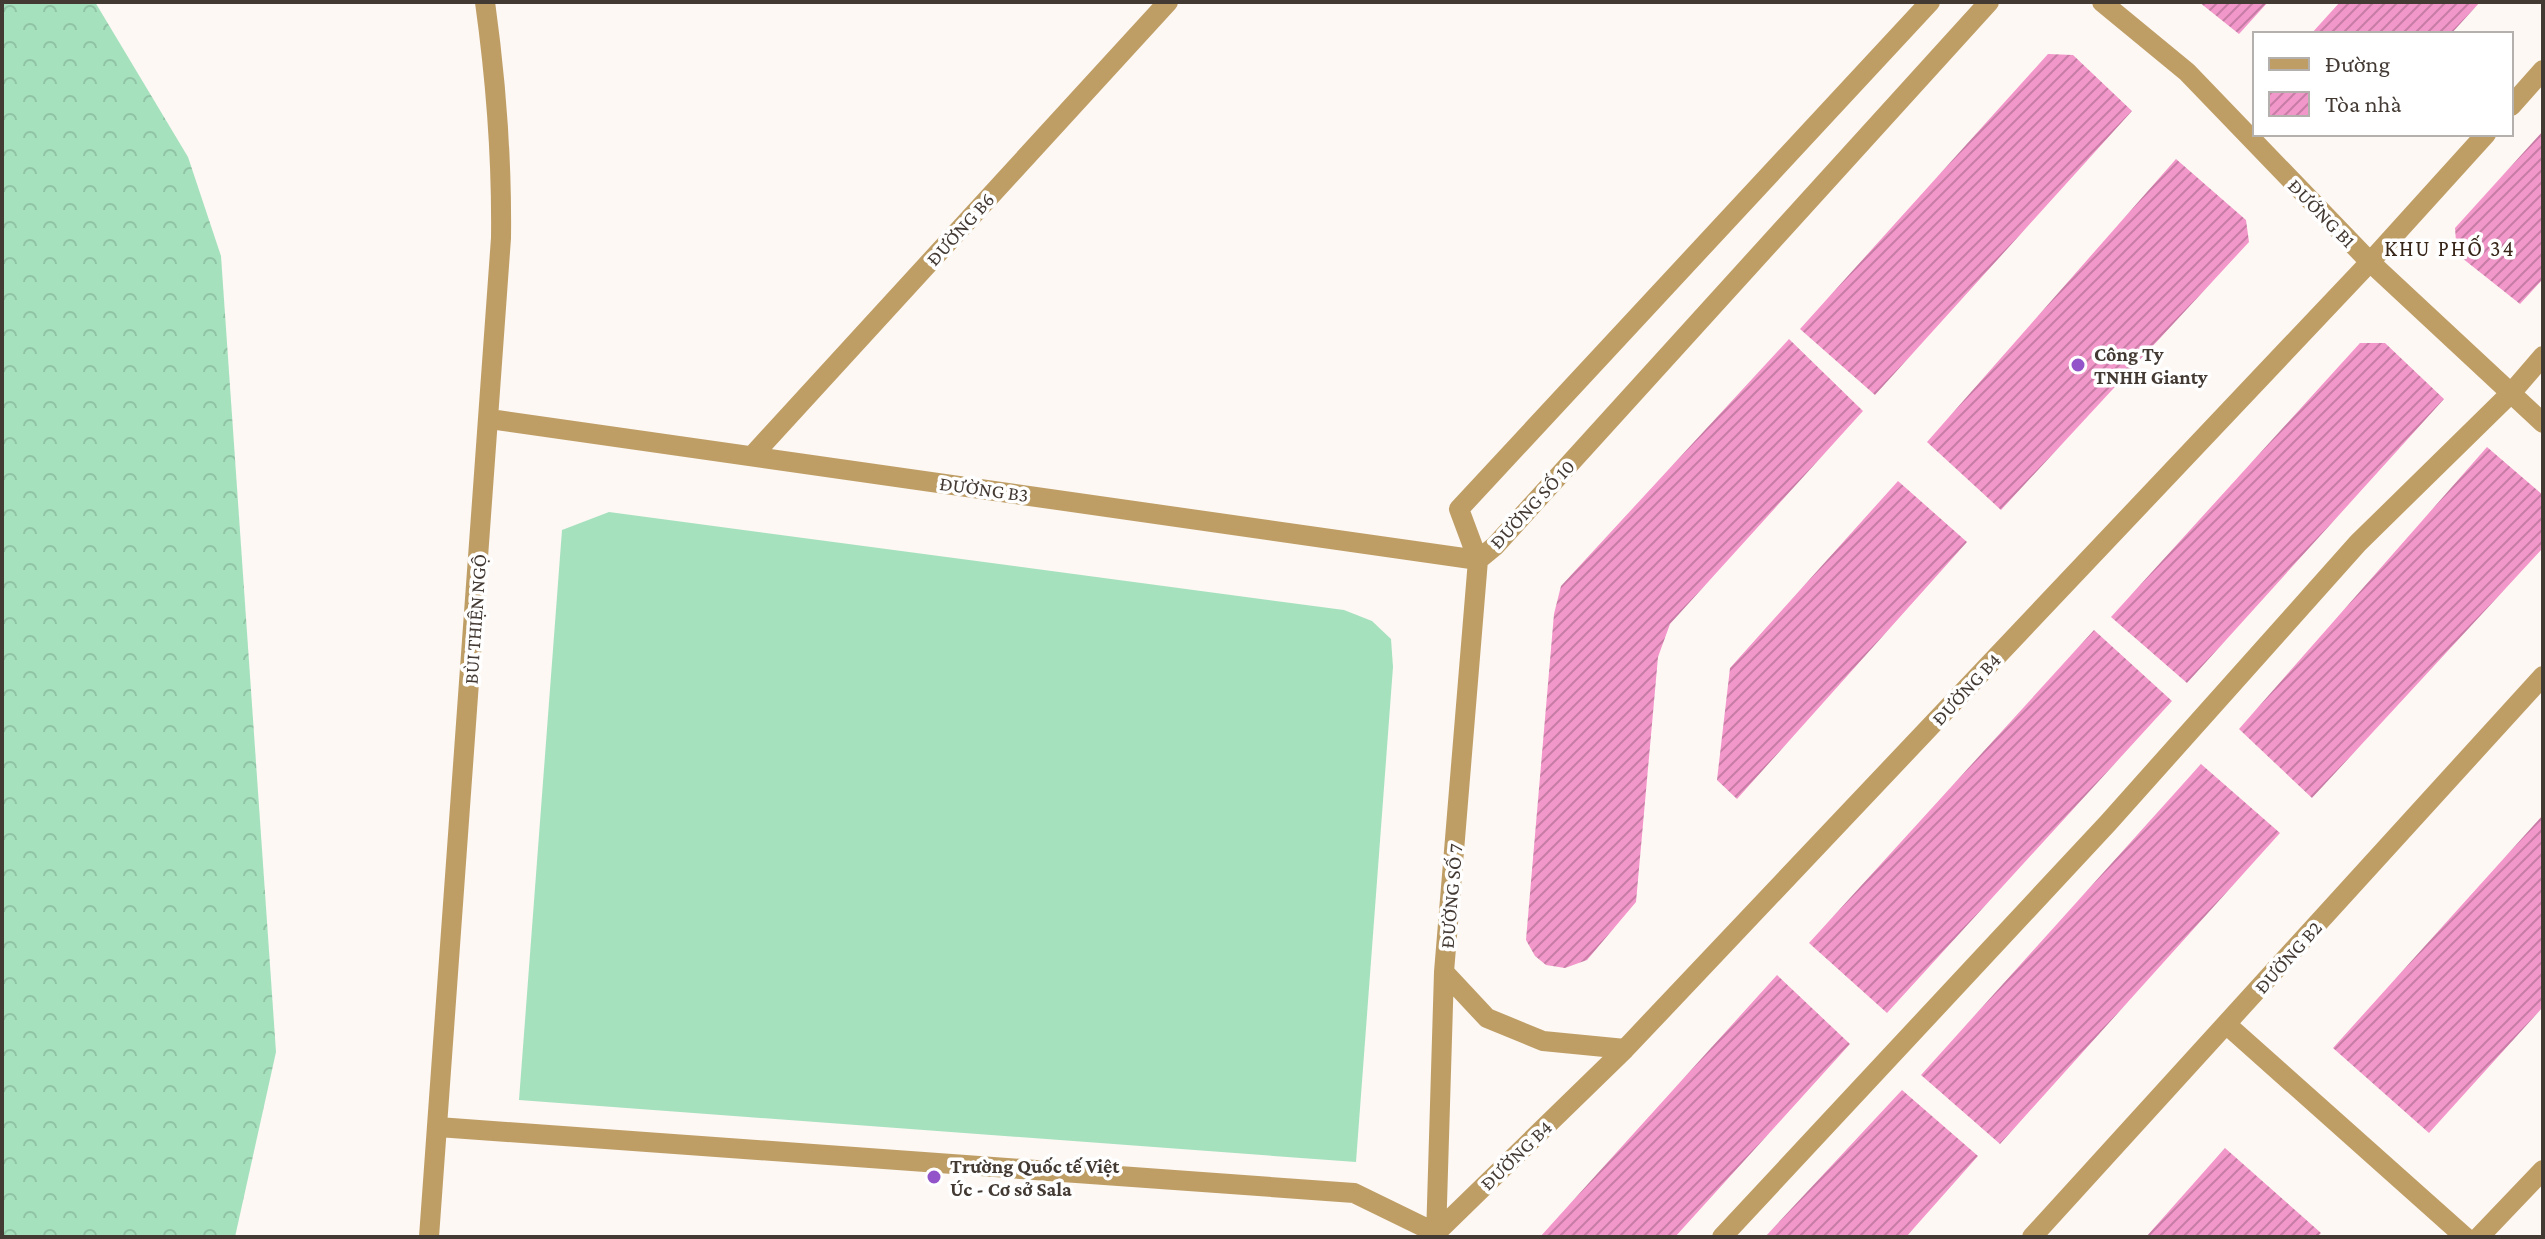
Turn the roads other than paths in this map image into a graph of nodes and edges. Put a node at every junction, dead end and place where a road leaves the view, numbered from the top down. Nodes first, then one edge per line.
1 (485, 2) edge
2 (1168, 2) edge
3 (1930, 2) edge
4 (1989, 2) edge
5 (2102, 2) edge
6 (2543, 70) edge
7 (2513, 104) edge
8 (2484, 136) edge
9 (2370, 262) junction
10 (2543, 356) edge
11 (2512, 392) junction
12 (490, 419) junction
13 (2543, 423) edge
14 (752, 456) junction
15 (1478, 560) junction
16 (2543, 676) edge
17 (1444, 972) junction
18 (2226, 1024) junction
19 (1625, 1049) junction
20 (438, 1127) junction
21 (2543, 1170) edge
22 (1436, 1235) edge
23 (429, 1237) edge
24 (1722, 1237) edge
25 (2032, 1237) edge
26 (2465, 1237) edge
27 (2479, 1237) edge

1 - 12 street, BÙI THIỆN NGỘ
2 - 14 street, ĐƯỜNG B6
3 - 15 street, ĐƯỜNG SỐ 10
4 - 15 street, ĐƯỜNG SỐ 10
5 - 9 street, ĐƯỚNG B1
6 - 7 street
8 - 9 street, ĐƯỜNG B4
9 - 11 street, ĐƯỚNG B1
9 - 19 street, ĐƯỜNG B4
10 - 11 street
11 - 13 street, ĐƯỚNG B1
11 - 24 street
12 - 14 street, ĐƯỜNG B3
12 - 20 street, BÙI THIỆN NGỘ
14 - 15 street, ĐƯỜNG B3
15 - 17 street, ĐƯỜNG SỐ 7
16 - 18 street, ĐƯỜNG B2
17 - 19 street
17 - 22 street, ĐƯỜNG SỐ 7
18 - 25 street, ĐƯỜNG B2
18 - 26 street
19 - 22 street, ĐƯỜNG B4
20 - 22 street
20 - 23 street, BÙI THIỆN NGỘ
21 - 27 street

